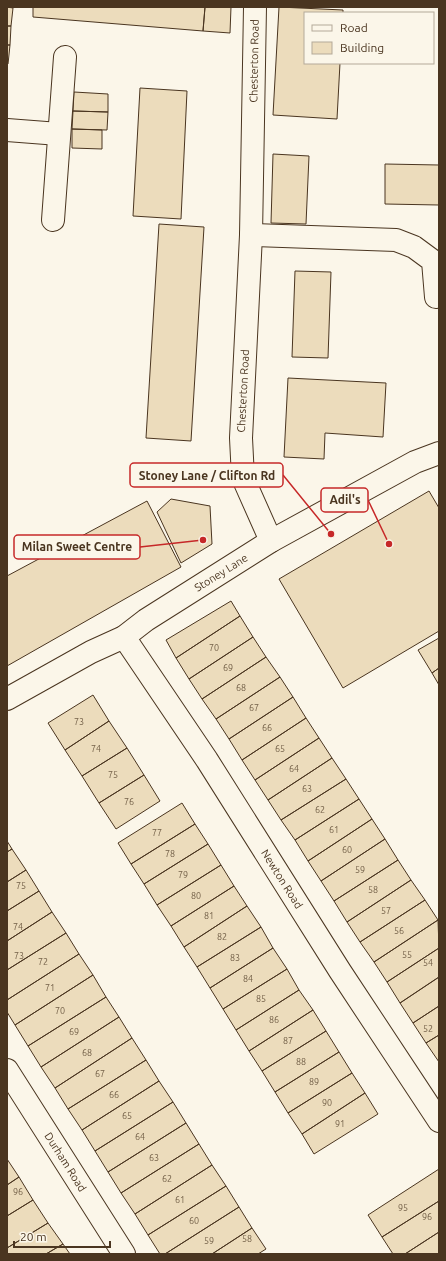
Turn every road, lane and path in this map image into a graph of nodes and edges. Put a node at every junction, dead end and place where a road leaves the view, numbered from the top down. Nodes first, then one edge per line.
1 (256, 7) edge
2 (65, 57) dead end
3 (7, 130) edge
4 (59, 134) junction
5 (53, 220) dead end
6 (251, 235) junction
7 (436, 261) edge
8 (436, 297) dead end
9 (439, 453) edge
10 (271, 541) junction
11 (124, 637) junction
12 (7, 699) edge
13 (7, 1070) edge
14 (439, 1122) edge
15 (124, 1254) edge

1 - 6 street, Chesterton Road
2 - 4 street
3 - 4 street
4 - 5 street
6 - 7 street
6 - 10 street, Chesterton Road
7 - 8 street
9 - 10 street, Stoney Lane
10 - 11 street, Stoney Lane
11 - 12 street, Stoney Lane
11 - 14 street, Newton Road
13 - 15 street, Durham Road

